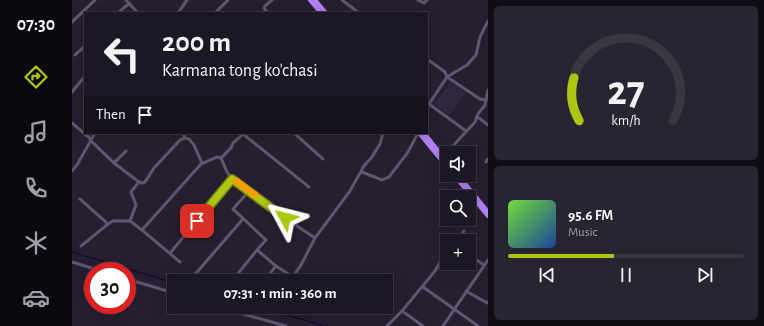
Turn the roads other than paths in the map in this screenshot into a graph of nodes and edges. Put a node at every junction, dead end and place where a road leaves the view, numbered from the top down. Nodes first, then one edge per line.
1 (95, 0) edge
2 (126, 0) edge
3 (187, 0) edge
4 (228, 0) edge
5 (272, 0) edge
6 (310, 0) edge
7 (342, 0) edge
8 (418, 0) edge
9 (427, 0) edge
10 (317, 2) edge
11 (130, 4) junction
12 (119, 12) edge
13 (137, 12) edge
14 (179, 12) edge
15 (216, 12) edge
16 (267, 12) edge
17 (321, 12) edge
18 (325, 12) edge
19 (358, 12) edge
20 (488, 21) edge
21 (72, 22) edge
22 (84, 47) edge
23 (75, 55) dead end
24 (428, 60) edge
25 (84, 77) edge
26 (447, 77) junction
27 (72, 92) edge
28 (488, 92) edge
29 (485, 100) junction
30 (428, 105) edge
31 (476, 118) junction
32 (72, 123) edge
33 (488, 125) edge
34 (466, 131) junction
35 (84, 134) edge
36 (84, 134) edge
37 (94, 134) edge
38 (183, 134) edge
39 (244, 134) edge
40 (295, 134) edge
41 (383, 134) edge
42 (417, 134) edge
43 (419, 134) edge
44 (425, 134) edge
45 (185, 138) junction
46 (91, 140) junction
47 (453, 146) edge
48 (126, 150) dead end
49 (440, 153) edge
50 (221, 158) junction
51 (323, 159) dead end
52 (440, 159) edge
53 (114, 163) junction
54 (202, 163) junction
55 (72, 171) edge
56 (361, 172) junction
57 (232, 179) junction
58 (139, 182) junction
59 (460, 182) edge
60 (464, 182) edge
61 (309, 187) dead end
62 (249, 191) junction
63 (80, 199) dead end
64 (488, 212) edge
65 (488, 216) edge
66 (243, 219) junction
67 (130, 221) junction
68 (108, 224) junction
69 (142, 230) junction
70 (464, 231) dead end
71 (462, 234) edge
72 (315, 238) junction
73 (81, 246) dead end
74 (257, 250) junction
75 (170, 254) junction
76 (476, 260) edge
77 (488, 260) edge
78 (72, 262) edge
79 (180, 262) dead end
80 (440, 262) edge
81 (484, 265) junction
82 (84, 266) edge
83 (276, 266) junction
84 (195, 274) edge
85 (238, 274) edge
86 (270, 274) edge
87 (288, 274) edge
88 (295, 274) edge
89 (136, 282) edge
90 (423, 287) junction
91 (167, 291) edge
92 (466, 291) junction
93 (488, 302) edge
94 (454, 309) junction
95 (402, 311) junction
96 (243, 314) edge
97 (286, 326) edge
98 (387, 326) edge
99 (423, 326) edge
100 (443, 326) edge
101 (478, 326) edge

1 - 21 street
2 - 11 street
3 - 14 street
4 - 15 street
5 - 16 street
6 - 10 highway
7 - 19 street
8 - 9 street
10 - 17 highway
10 - 18 highway
11 - 12 street
11 - 13 street
20 - 26 street
22 - 23 street
24 - 26 street
25 - 27 street
26 - 29 street
26 - 30 street
28 - 29 street
29 - 31 street
30 - 34 street
31 - 33 street
31 - 34 street
32 - 35 street
34 - 47 street
36 - 46 street
37 - 46 street
38 - 45 street
39 - 50 street
39 - 61 street
40 - 51 street
41 - 56 street
42 - 56 street
43 - 52 highway
44 - 49 highway
45 - 54 street
45 - 58 street
46 - 53 street
46 - 55 street
48 - 53 street
50 - 54 street
50 - 57 street
53 - 58 street
54 - 69 street
56 - 72 street
57 - 62 street
57 - 75 street
58 - 67 street
59 - 65 highway
60 - 64 highway
62 - 66 street
62 - 72 street
63 - 68 street
66 - 74 street
66 - 84 street
67 - 68 street
67 - 69 street
68 - 73 street
69 - 75 street
70 - 71 street
72 - 88 street
74 - 83 street
74 - 85 street
75 - 79 street
76 - 81 street
77 - 81 street
78 - 82 street
80 - 90 street
81 - 92 street
83 - 86 street
83 - 87 street
89 - 91 street
90 - 94 street
90 - 95 street
92 - 93 street
92 - 94 street
94 - 100 street
94 - 101 street
95 - 98 street
95 - 99 street
96 - 97 street

